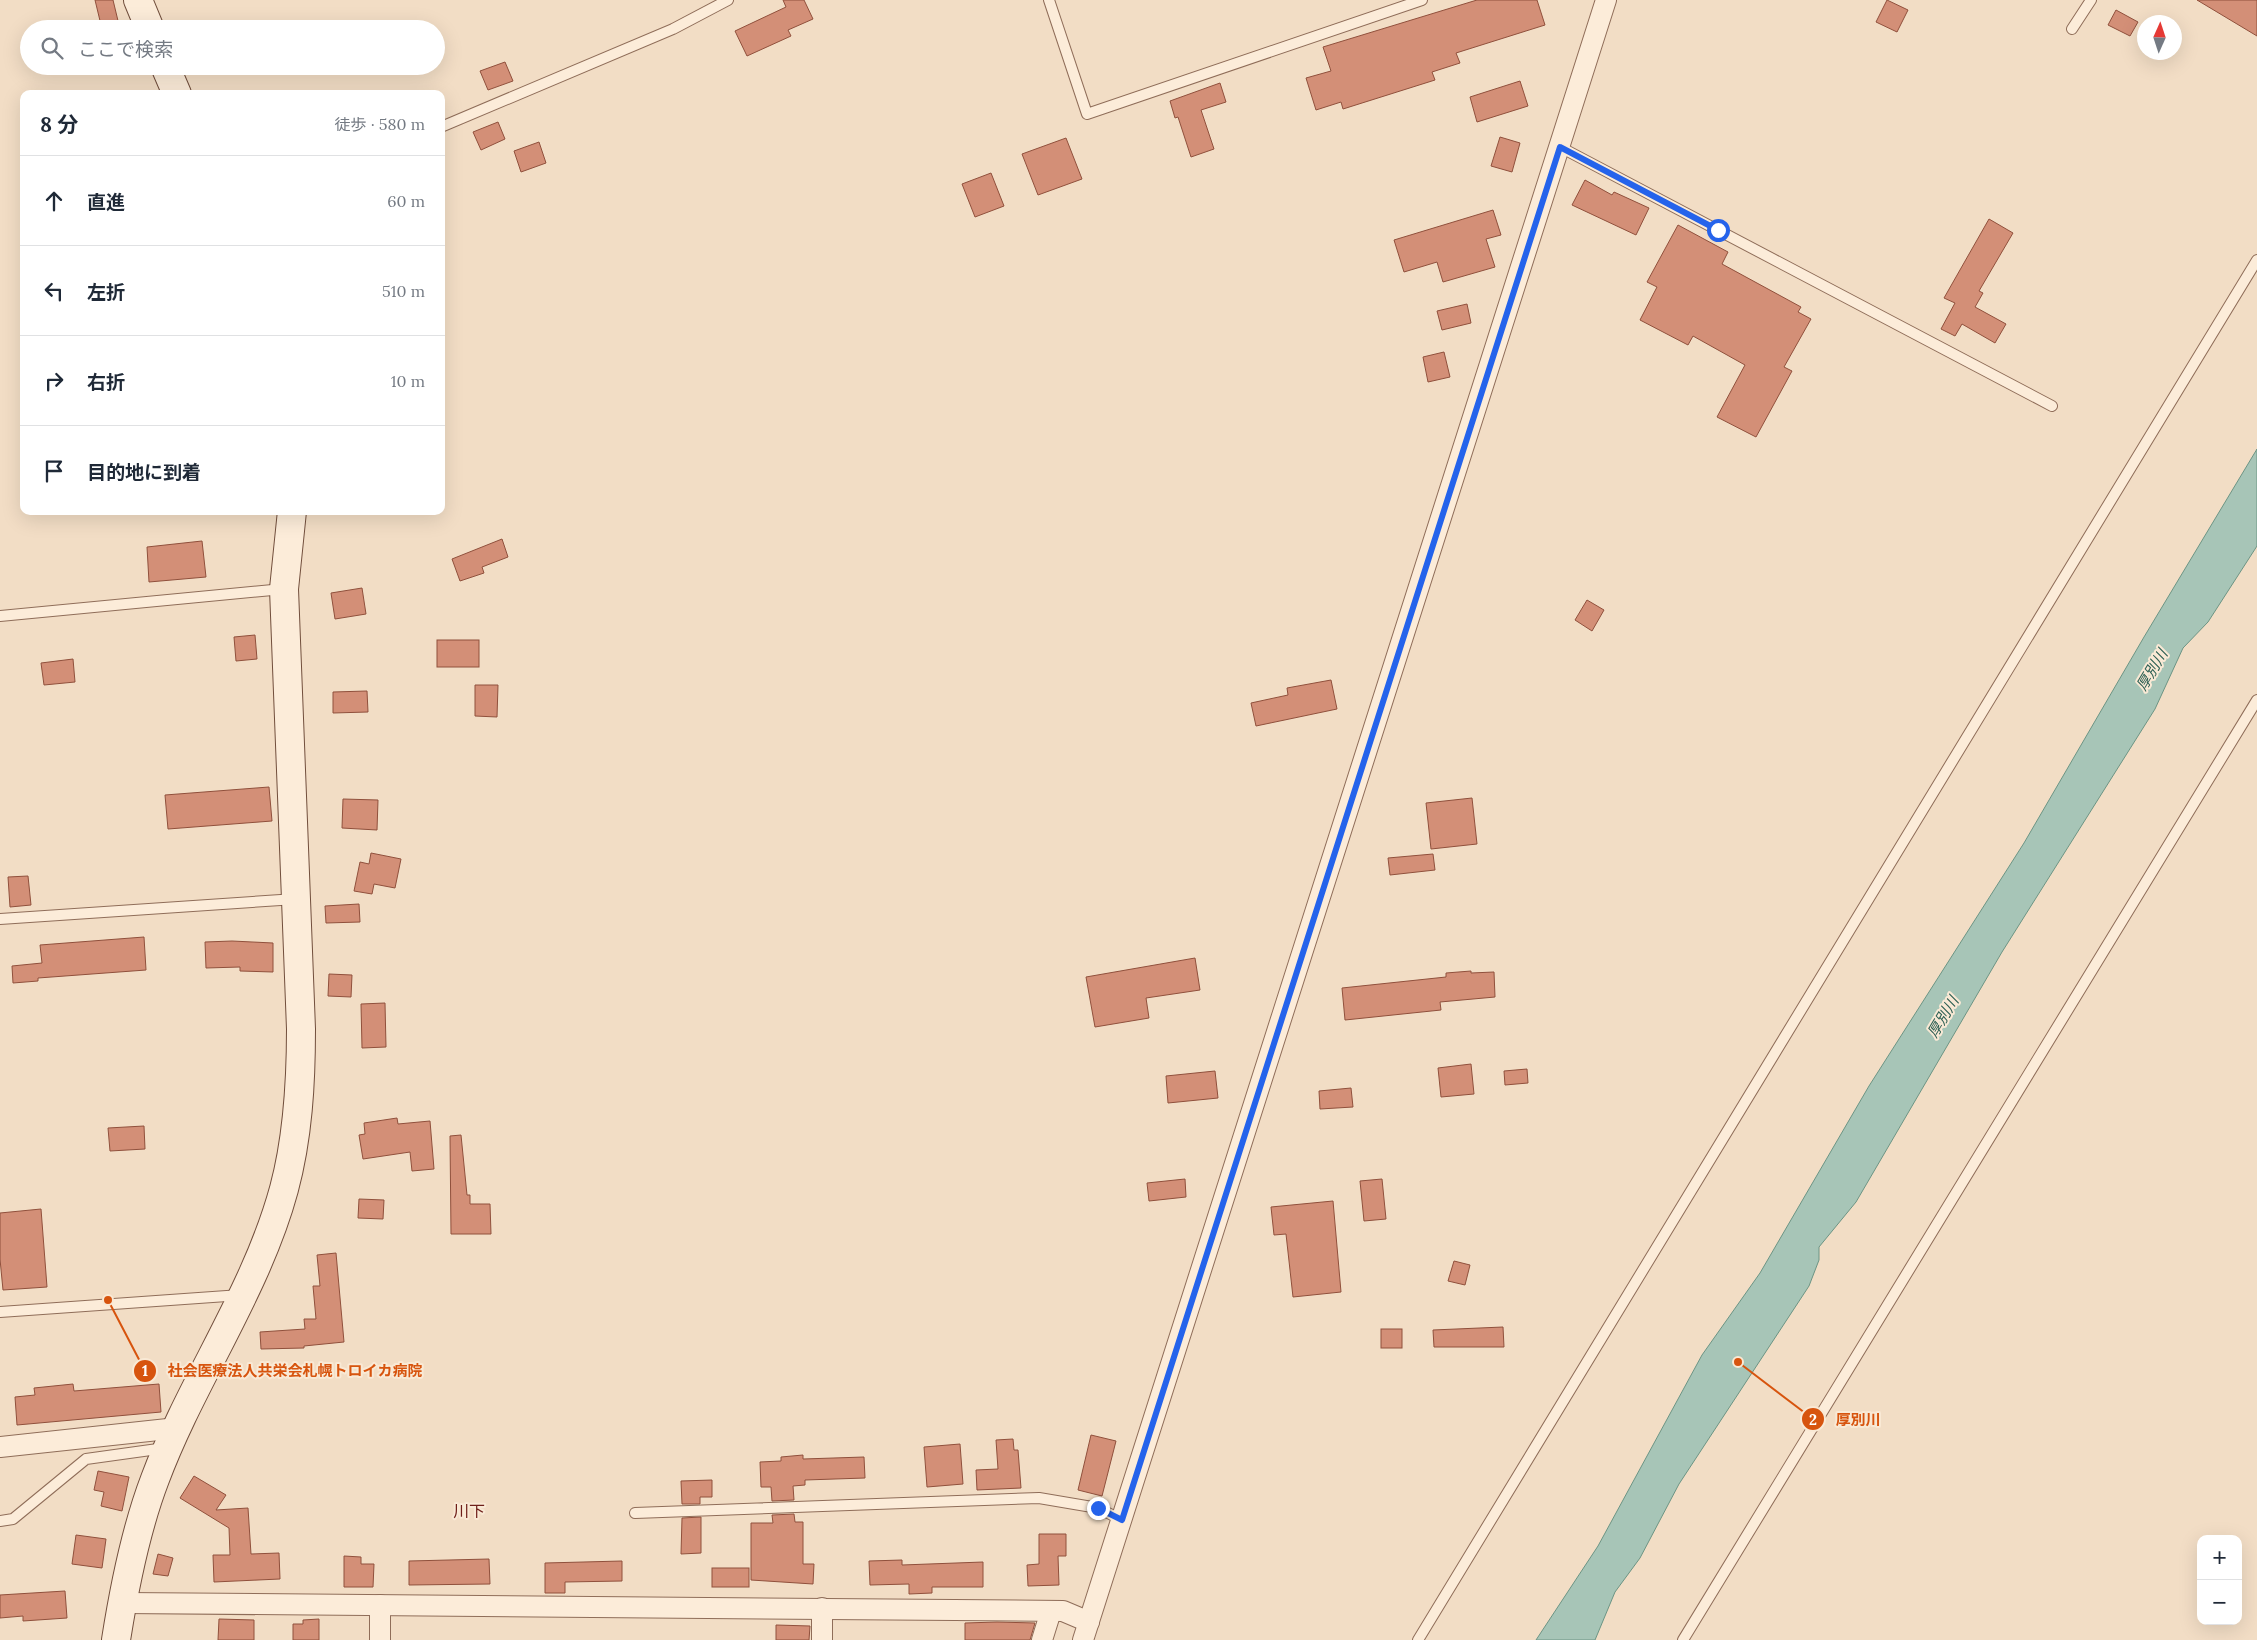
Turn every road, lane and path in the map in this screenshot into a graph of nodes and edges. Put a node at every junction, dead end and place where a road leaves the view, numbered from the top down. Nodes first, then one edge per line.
1 (138, 0) edge
2 (728, 0) edge
3 (1049, 0) edge
4 (1422, 0) edge
5 (1606, 0) edge
6 (2091, 0) edge
7 (146, 20) edge
8 (2072, 29) dead end
9 (169, 75) edge
10 (175, 90) edge
11 (445, 125) edge
12 (1560, 147) junction
13 (2257, 260) edge
14 (2052, 406) dead end
15 (292, 515) edge
16 (284, 589) junction
17 (0, 616) edge
18 (2257, 700) edge
19 (296, 899) junction
20 (0, 918) edge
21 (243, 1295) junction
22 (0, 1312) edge
23 (173, 1438) junction
24 (0, 1446) edge
25 (635, 1513) dead end
26 (1122, 1520) junction
27 (0, 1521) edge
28 (124, 1603) junction
29 (380, 1605) junction
30 (822, 1608) junction
31 (1051, 1611) junction
32 (1086, 1631) edge
33 (116, 1640) edge
34 (380, 1640) edge
35 (822, 1640) edge
36 (1042, 1640) edge
37 (1418, 1640) edge
38 (1683, 1640) edge

1 - 7 street
2 - 11 lane
3 - 4 lane
5 - 12 street
6 - 8 lane
9 - 10 street
12 - 14 lane
12 - 26 street
13 - 37 lane
15 - 16 street
16 - 17 lane
16 - 19 street
18 - 38 lane
19 - 20 lane
19 - 21 street
21 - 22 lane
21 - 23 street
23 - 24 street
23 - 27 lane
23 - 28 street
25 - 26 lane
26 - 32 street
28 - 29 street
28 - 33 street
29 - 30 street
29 - 34 street
30 - 31 street
30 - 35 street
31 - 32 street
31 - 36 street

